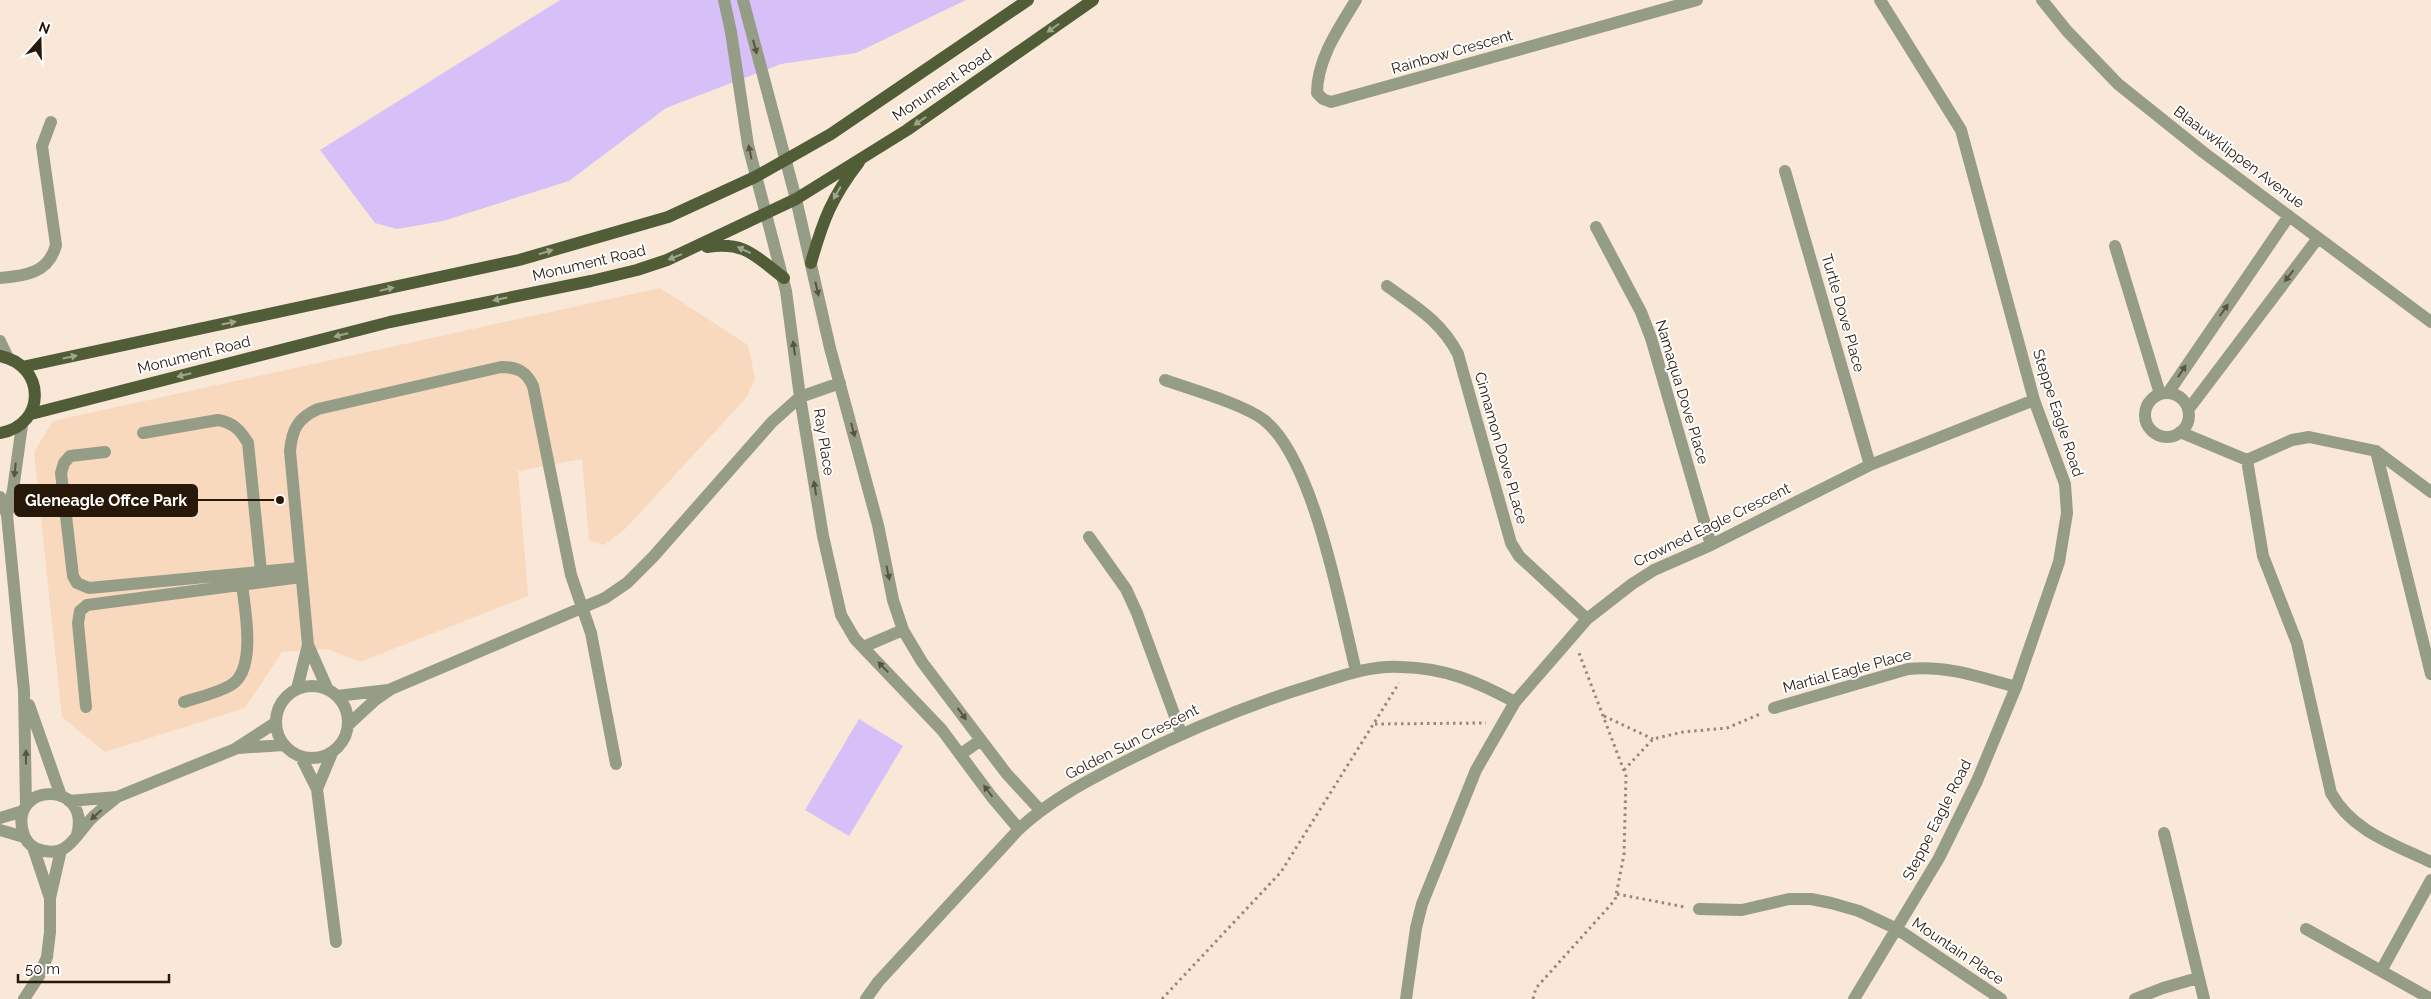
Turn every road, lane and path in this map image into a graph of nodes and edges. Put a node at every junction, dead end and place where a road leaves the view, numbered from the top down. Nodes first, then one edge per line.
1 (724, 0) edge
2 (743, 0) edge
3 (1028, 0) edge
4 (1093, 0) edge
5 (1356, 0) edge
6 (1697, 0) edge
7 (1880, 0) edge
8 (2042, 0) edge
9 (51, 122) dead end
10 (866, 154) junction
11 (785, 160) junction
12 (1785, 170) dead end
13 (755, 177) junction
14 (796, 199) junction
15 (766, 215) junction
16 (2290, 216) junction
17 (1596, 227) dead end
18 (2318, 238) junction
19 (2115, 246) dead end
20 (692, 250) junction
21 (811, 263) junction
22 (0, 278) edge
23 (784, 278) junction
24 (1387, 286) dead end
25 (2431, 322) edge
26 (0, 341) edge
27 (4, 357) edge
28 (22, 367) junction
29 (1165, 380) dead end
30 (840, 383) junction
31 (2164, 394) junction
32 (800, 396) junction
33 (2034, 400) junction
34 (2188, 410) junction
35 (31, 414) junction
36 (22, 424) junction
37 (2180, 432) junction
38 (0, 433) edge
39 (144, 433) dead end
40 (2376, 451) junction
41 (105, 452) dead end
42 (2247, 460) junction
43 (1870, 465) junction
44 (2431, 492) edge
45 (0, 497) edge
46 (7, 514) junction
47 (1089, 537) dead end
48 (1711, 545) junction
49 (261, 571) junction
50 (300, 572) junction
51 (242, 585) junction
52 (581, 608) junction
53 (1587, 620) junction
54 (902, 630) junction
55 (1573, 636) junction
56 (308, 645) junction
57 (863, 647) junction
58 (1409, 667) junction
59 (1356, 671) junction
60 (2431, 674) edge
61 (2016, 687) junction
62 (297, 689) junction
63 (390, 690) junction
64 (24, 691) junction
65 (332, 693) junction
66 (184, 702) dead end
67 (1515, 702) junction
68 (86, 707) dead end
69 (1774, 708) joint
70 (1604, 716) junction
71 (275, 723) junction
72 (1503, 723) junction
73 (1374, 724) junction
74 (348, 725) junction
75 (1181, 733) junction
76 (1653, 739) junction
77 (981, 740) junction
78 (284, 745) junction
79 (235, 749) junction
80 (332, 752) junction
81 (960, 754) junction
82 (301, 757) junction
83 (616, 764) dead end
84 (1624, 770) junction
85 (317, 789) junction
86 (117, 796) junction
87 (65, 798) junction
88 (24, 808) junction
89 (1040, 810) junction
90 (0, 818) edge
91 (1019, 829) junction
92 (0, 830) edge
93 (2164, 833) dead end
94 (78, 835) junction
95 (24, 837) junction
96 (33, 848) junction
97 (61, 850) junction
98 (2431, 862) edge
99 (2431, 880) edge
100 (1617, 894) junction
101 (50, 898) junction
102 (1699, 909) joint
103 (1898, 929) junction
104 (2306, 929) dead end
105 (336, 942) dead end
106 (2381, 971) junction
107 (2198, 978) junction
108 (24, 999) edge
109 (866, 999) edge
110 (1162, 999) edge
111 (1406, 999) edge
112 (1533, 999) edge
113 (1854, 999) edge
114 (2001, 999) edge
115 (2135, 999) edge
116 (2204, 999) edge
117 (2431, 999) edge

13 -> 1 street, Ray Place
2 -> 11 street, Ray Place
3 - 11 main road, Monument Road
4 -> 10 main road, Monument Road
5 - 6 street, Rainbow Crescent
7 - 33 street, Steppe Eagle Road
8 - 16 street, Blaauwklippen Avenue
9 - 22 street
10 - 14 main road, Monument Road
10 -> 21 main road
11 - 13 main road, Monument Road
11 - 14 street, Ray Place
12 - 43 street, Turtle Dove Place
13 - 15 street, Ray Place
28 -> 13 main road, Monument Road
14 - 15 main road, Monument Road
14 - 21 street, Ray Place
15 - 20 main road, Monument Road
15 - 23 street, Ray Place
16 - 18 street, Blaauwklippen Avenue
31 -> 16 street
17 - 48 street, Namaqua Dove Place
18 - 25 street, Blaauwklippen Avenue
18 -> 34 street
19 - 31 street
23 -> 20 main road
20 -> 35 main road, Monument Road
21 -> 30 street, Ray Place
32 -> 23 street, Ray Place
24 - 53 street, Cinnamon Dove PLace
26 - 27 street
27 - 28 main road
28 - 35 main road
29 - 59 street
30 - 32 street
30 -> 54 street, Ray Place
31 - 34 street
31 - 37 street
32 - 52 street
57 -> 32 street, Ray Place
33 - 43 street, Crowned Eagle Crescent
33 - 61 street, Steppe Eagle Road
34 - 37 street
35 - 36 main road
36 - 38 main road
36 -> 46 street
37 - 42 street
39 - 49 street
40 - 42 street
40 - 44 street
40 - 60 street
41 - 49 street
42 - 98 street
43 - 48 street, Crowned Eagle Crescent
45 - 46 street
46 - 64 street
47 - 75 street
48 - 53 street, Crowned Eagle Crescent
49 - 50 street
50 - 51 street
50 - 52 street
50 - 56 street
51 - 66 street
51 - 68 street
52 - 63 street
52 - 83 street
53 - 55 street, Crowned Eagle Crescent
54 - 57 street
54 -> 77 street, Ray Place
55 - 67 street, Crowned Eagle Crescent
55 - 70 path
56 - 62 street
56 - 65 street
81 -> 57 street, Ray Place
58 - 59 street, Golden Sun Crescent
58 - 67 street, Golden Sun Crescent
58 - 73 path
59 - 75 street, Golden Sun Crescent
61 - 69 street, Martial Eagle Place
61 - 103 street, Steppe Eagle Road
62 - 65 street
62 - 71 street
63 - 65 street
63 - 74 street
64 - 87 street
88 -> 64 street
65 - 74 street
67 - 72 street, Crowned Eagle Crescent
69 - 76 path
70 - 76 path
70 - 84 path
71 - 78 street
71 - 79 street
72 - 73 path
72 - 111 street, Crowned Eagle Crescent
73 - 110 path
74 - 80 street
75 - 89 street, Golden Sun Crescent
76 - 84 path
77 - 81 street
77 - 89 street, Ray Place
78 - 79 street
78 - 82 street
79 - 86 street
80 - 82 street
80 - 85 street
91 -> 81 street, Ray Place
82 - 85 street
84 - 100 path
85 - 105 street
86 - 87 street
86 -> 94 street
87 - 88 street
87 - 94 street
88 - 90 street
88 - 95 street
89 - 91 street, Golden Sun Crescent
91 - 109 street, Golden Sun Crescent
92 - 95 street
93 - 107 street
94 - 97 street
95 - 96 street
96 - 97 street
96 - 101 street
97 - 101 street
99 - 106 street
100 - 102 path
100 - 112 path
101 - 108 street
102 - 103 street, Mountain Place
103 - 113 street, Steppe Eagle Road
103 - 114 street, Mountain Place
104 - 106 street
106 - 117 street
107 - 115 street
107 - 116 street

